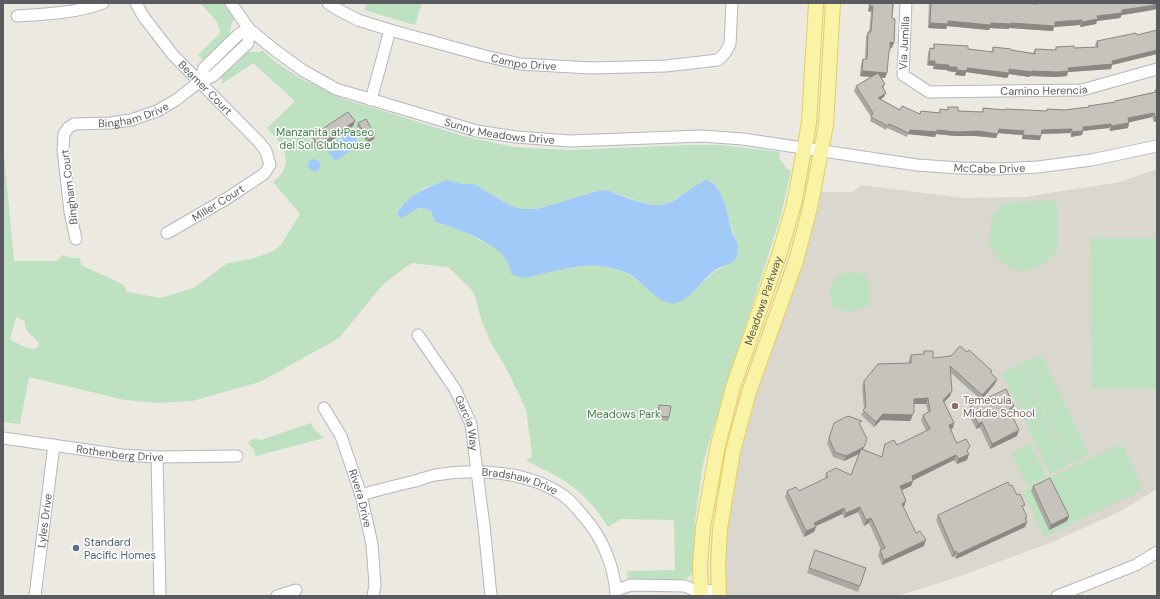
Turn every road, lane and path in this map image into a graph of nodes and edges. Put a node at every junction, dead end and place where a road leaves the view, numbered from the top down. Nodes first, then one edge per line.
1 (103, 3) edge
2 (136, 3) edge
3 (231, 3) edge
4 (328, 3) edge
5 (732, 3) edge
6 (816, 3) edge
7 (833, 3) edge
8 (906, 3) edge
9 (17, 16) dead end
10 (249, 29) junction
11 (390, 30) junction
12 (1157, 70) edge
13 (199, 82) junction
14 (929, 92) joint
15 (371, 100) junction
16 (64, 134) joint
17 (1157, 146) edge
18 (804, 148) junction
19 (821, 151) junction
20 (267, 171) joint
21 (167, 233) dead end
22 (76, 239) dead end
23 (418, 334) dead end
24 (324, 408) dead end
25 (3, 438) edge
26 (54, 446) junction
27 (237, 456) dead end
28 (157, 457) junction
29 (477, 472) junction
30 (361, 495) junction
31 (1157, 552) edge
32 (296, 590) dead end
33 (616, 593) edge
34 (696, 593) edge
35 (719, 593) edge
36 (35, 596) edge
37 (160, 596) edge
38 (277, 596) edge
39 (373, 596) edge
40 (491, 596) edge
41 (626, 596) edge
42 (1057, 596) edge

1 - 9 street
2 - 13 street, Beamer Court
3 - 10 street, Sunny Meadows Drive
4 - 11 street, Campo Drive
5 - 11 street, Campo Drive
6 - 18 main road, Meadows Parkway
7 - 19 main road, Meadows Parkway
8 - 14 street, Via Jumilla
10 - 13 street, Bingham Drive
10 - 15 street, Sunny Meadows Drive
11 - 15 street
12 - 14 street, Camino Herencia
13 - 16 street, Bingham Drive
13 - 20 street, Beamer Court
15 - 18 street, Sunny Meadows Drive
16 - 22 street, Bingham Court
17 - 19 street, McCabe Drive
18 - 19 street, Sunny Meadows Drive
18 - 34 main road, Meadows Parkway
19 - 35 main road, Meadows Parkway
20 - 21 street, Miller Court
23 - 29 street, Garcia Way
24 - 30 street, Rivera Drive
25 - 26 street, Rothenberg Drive
26 - 28 street, Rothenberg Drive
26 - 36 street, Lyles Drive
27 - 28 street, Rothenberg Drive
28 - 37 street
29 - 30 street, Bradshaw Drive
29 - 33 street, Bradshaw Drive
29 - 40 street, Garcia Way
30 - 39 street, Rivera Drive
31 - 42 street
32 - 38 street
33 - 34 street
33 - 41 street
34 - 35 street

